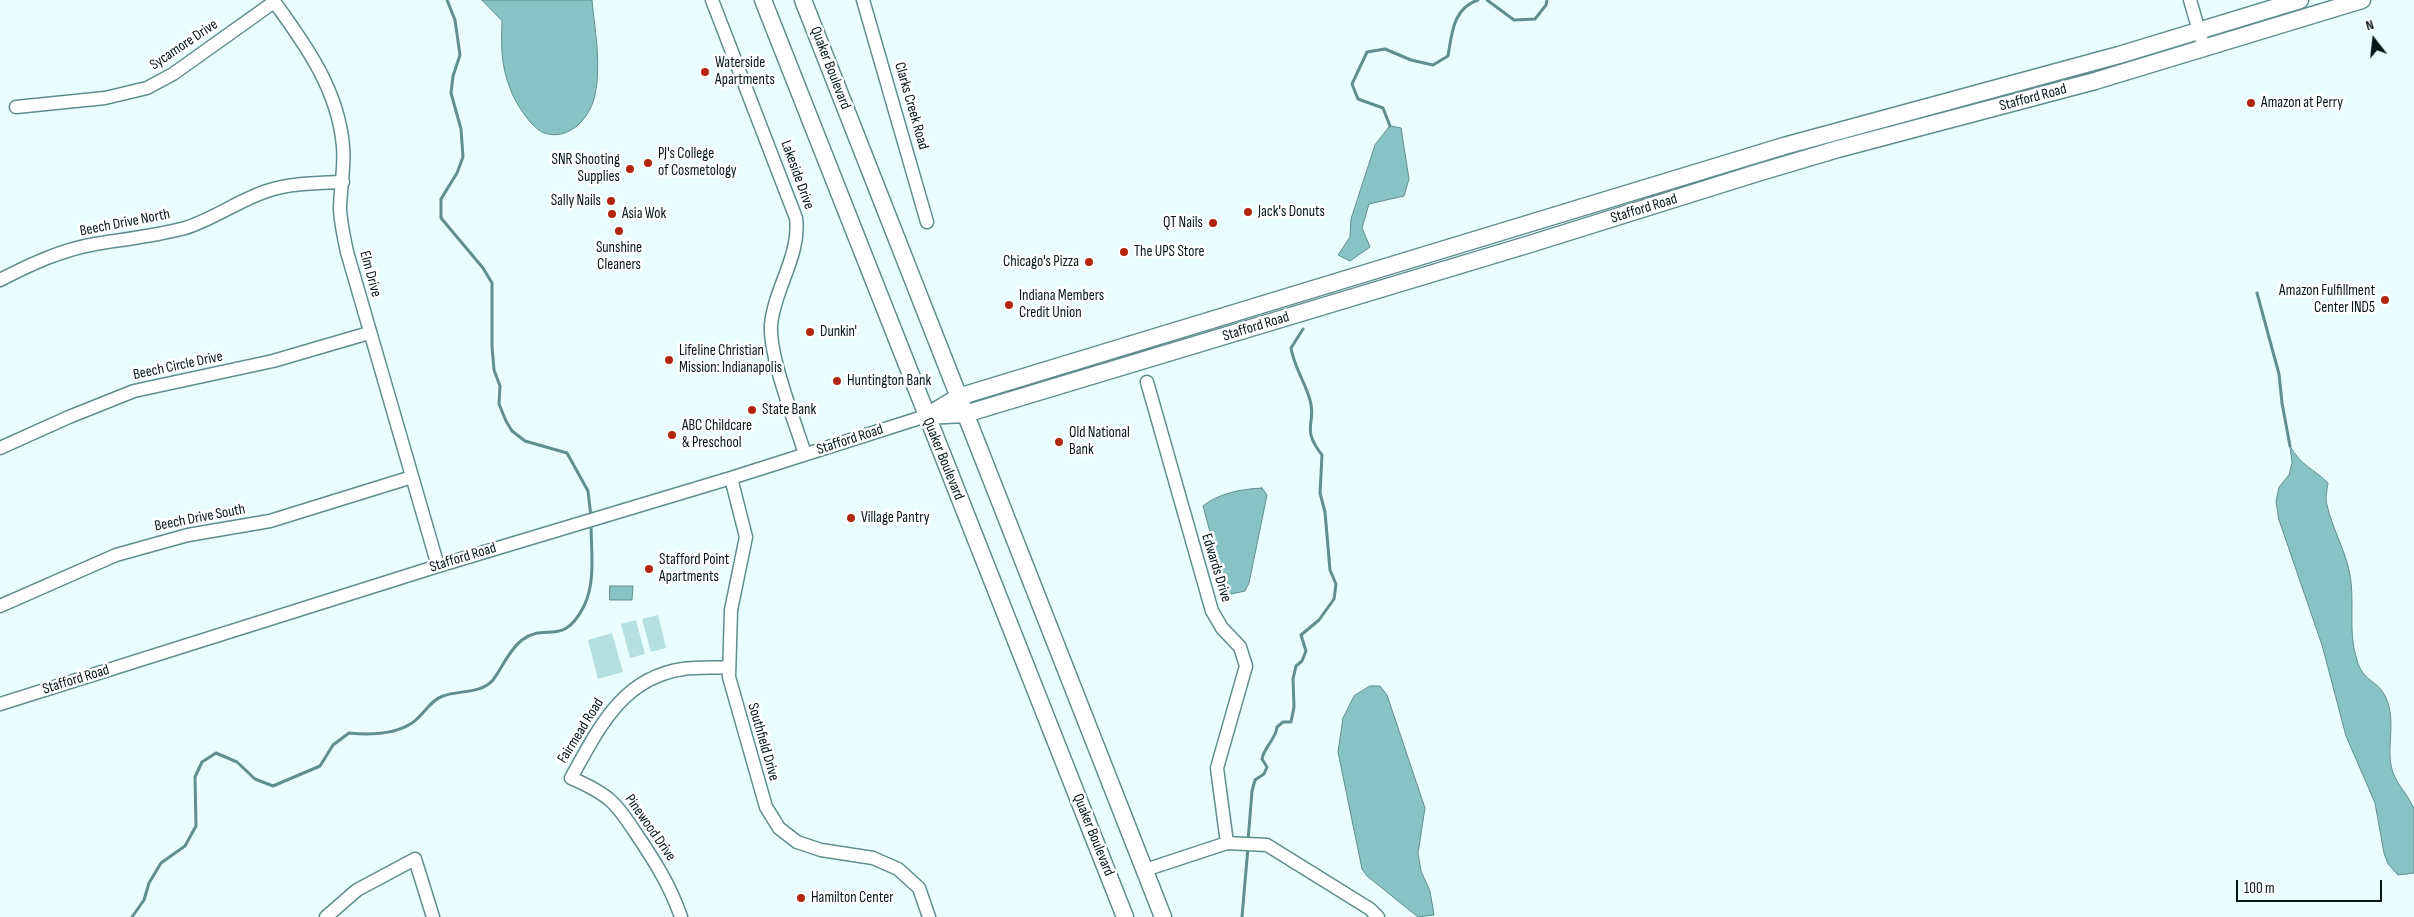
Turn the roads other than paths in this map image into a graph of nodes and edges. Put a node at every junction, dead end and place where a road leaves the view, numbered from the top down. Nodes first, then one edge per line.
1 (712, 0) edge
2 (764, 0) edge
3 (803, 0) edge
4 (863, 0) edge
5 (2190, 0) edge
6 (2300, 0) edge
7 (2362, 0) edge
8 (273, 1) edge
9 (2198, 31) junction
10 (2204, 48) junction
11 (16, 107) dead end
12 (342, 182) junction
13 (927, 222) dead end
14 (0, 280) edge
15 (369, 334) junction
16 (1147, 382) dead end
17 (958, 397) junction
18 (965, 414) junction
19 (926, 416) junction
20 (0, 448) edge
21 (804, 454) junction
22 (412, 478) junction
23 (731, 478) junction
24 (438, 566) junction
25 (0, 606) edge
26 (729, 667) junction
27 (0, 704) edge
28 (571, 778) joint
29 (1231, 843) junction
30 (1145, 870) junction
31 (326, 917) edge
32 (433, 917) edge
33 (681, 917) edge
34 (929, 917) edge
35 (1125, 917) edge
36 (1164, 917) edge
37 (1378, 917) edge

1 - 21 street, Lakeside Drive
2 - 19 main road, Quaker Boulevard
3 - 17 main road, Quaker Boulevard
4 - 13 street, Clarks Creek Road
5 - 9 street
6 - 9 main road, Stafford Road
7 - 10 main road, Stafford Road
8 - 11 street, Sycamore Drive
8 - 12 street, Elm Drive
9 - 10 street
9 - 17 main road, Stafford Road
10 - 18 main road, Stafford Road
12 - 14 street, Beech Drive North
12 - 15 street, Elm Drive
15 - 20 street, Beech Circle Drive
15 - 22 street, Elm Drive
16 - 29 street, Edwards Drive
17 - 18 main road, Quaker Boulevard
17 - 19 main road, Stafford Road
18 - 19 main road, Stafford Road
18 - 30 main road, Quaker Boulevard
19 - 21 street, Stafford Road
19 - 35 main road, Quaker Boulevard
21 - 23 street, Stafford Road
22 - 24 street, Elm Drive
22 - 25 street, Beech Drive South
23 - 24 street, Stafford Road
23 - 26 street, Southfield Drive
24 - 27 street, Stafford Road
26 - 28 street, Fairmead Road
26 - 34 street, Southfield Drive
28 - 33 street, Pinewood Drive
29 - 30 street
29 - 37 street
30 - 36 main road, Quaker Boulevard
31 - 32 street

